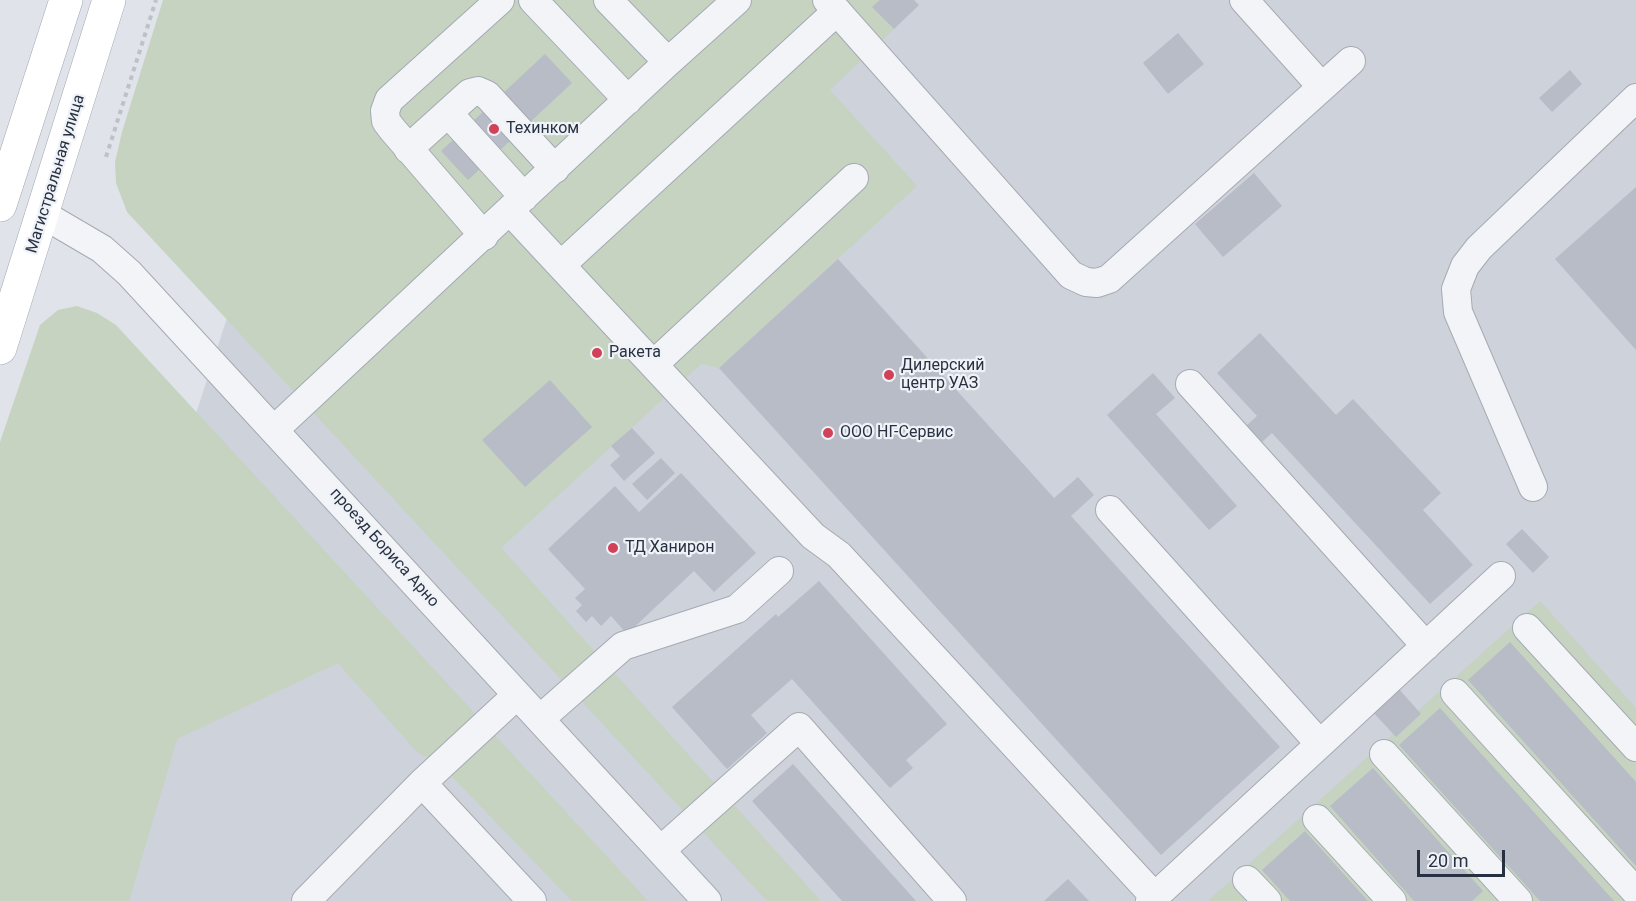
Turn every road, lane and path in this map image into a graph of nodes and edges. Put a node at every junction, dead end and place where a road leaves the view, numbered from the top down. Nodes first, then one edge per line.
1 (65, 0) edge
2 (109, 0) edge
3 (156, 0) edge
4 (500, 0) edge
5 (533, 0) edge
6 (608, 0) edge
7 (737, 0) edge
8 (1244, 0) edge
9 (832, 6) edge
10 (1351, 61) dead end
11 (668, 62) junction
12 (1322, 87) junction
13 (1636, 98) edge
14 (628, 100) junction
15 (448, 113) junction
16 (408, 149) junction
17 (106, 158) dead end
18 (555, 169) junction
19 (854, 178) dead end
20 (517, 204) junction
21 (0, 205) edge
22 (44, 215) junction
23 (484, 236) junction
24 (561, 265) junction
25 (0, 348) edge
26 (654, 364) junction
27 (1190, 384) dead end
28 (274, 429) junction
29 (1533, 487) dead end
30 (1110, 510) dead end
31 (779, 571) dead end
32 (1501, 576) dead end
33 (1527, 628) dead end
34 (1426, 646) junction
35 (1455, 693) dead end
36 (517, 695) junction
37 (540, 719) junction
38 (1320, 744) junction
39 (1636, 747) edge
40 (1384, 754) dead end
41 (422, 783) junction
42 (1317, 819) dead end
43 (661, 850) junction
44 (1247, 880) dead end
45 (1636, 891) edge
46 (1509, 898) edge
47 (1153, 899) edge
48 (306, 901) edge
49 (532, 901) edge
50 (708, 901) edge
51 (952, 901) edge
52 (1267, 901) edge
53 (1392, 901) edge

1 - 21 main road
2 - 22 main road, Магистральная улица
3 - 17 path
4 - 16 street
5 - 14 street
6 - 11 street
7 - 11 street
8 - 12 street
9 - 12 street
9 - 24 street
10 - 12 street
11 - 14 street
13 - 29 street
14 - 18 street
15 - 16 street
15 - 18 street
15 - 20 street
16 - 23 street
18 - 20 street
19 - 26 street
20 - 23 street
20 - 24 street
22 - 25 main road, Магистральная улица
22 - 28 street, проезд Бориса Арно
23 - 28 street
24 - 26 street
26 - 47 street
27 - 34 street
28 - 36 street, проезд Бориса Арно
30 - 38 street
31 - 37 street
32 - 34 street
33 - 39 street
34 - 38 street
35 - 45 street
36 - 37 street, проезд Бориса Арно
36 - 41 street
37 - 43 street, проезд Бориса Арно
38 - 47 street
40 - 46 street
41 - 48 street
41 - 49 street
42 - 53 street
43 - 50 street, проезд Бориса Арно
43 - 51 street
44 - 52 street

